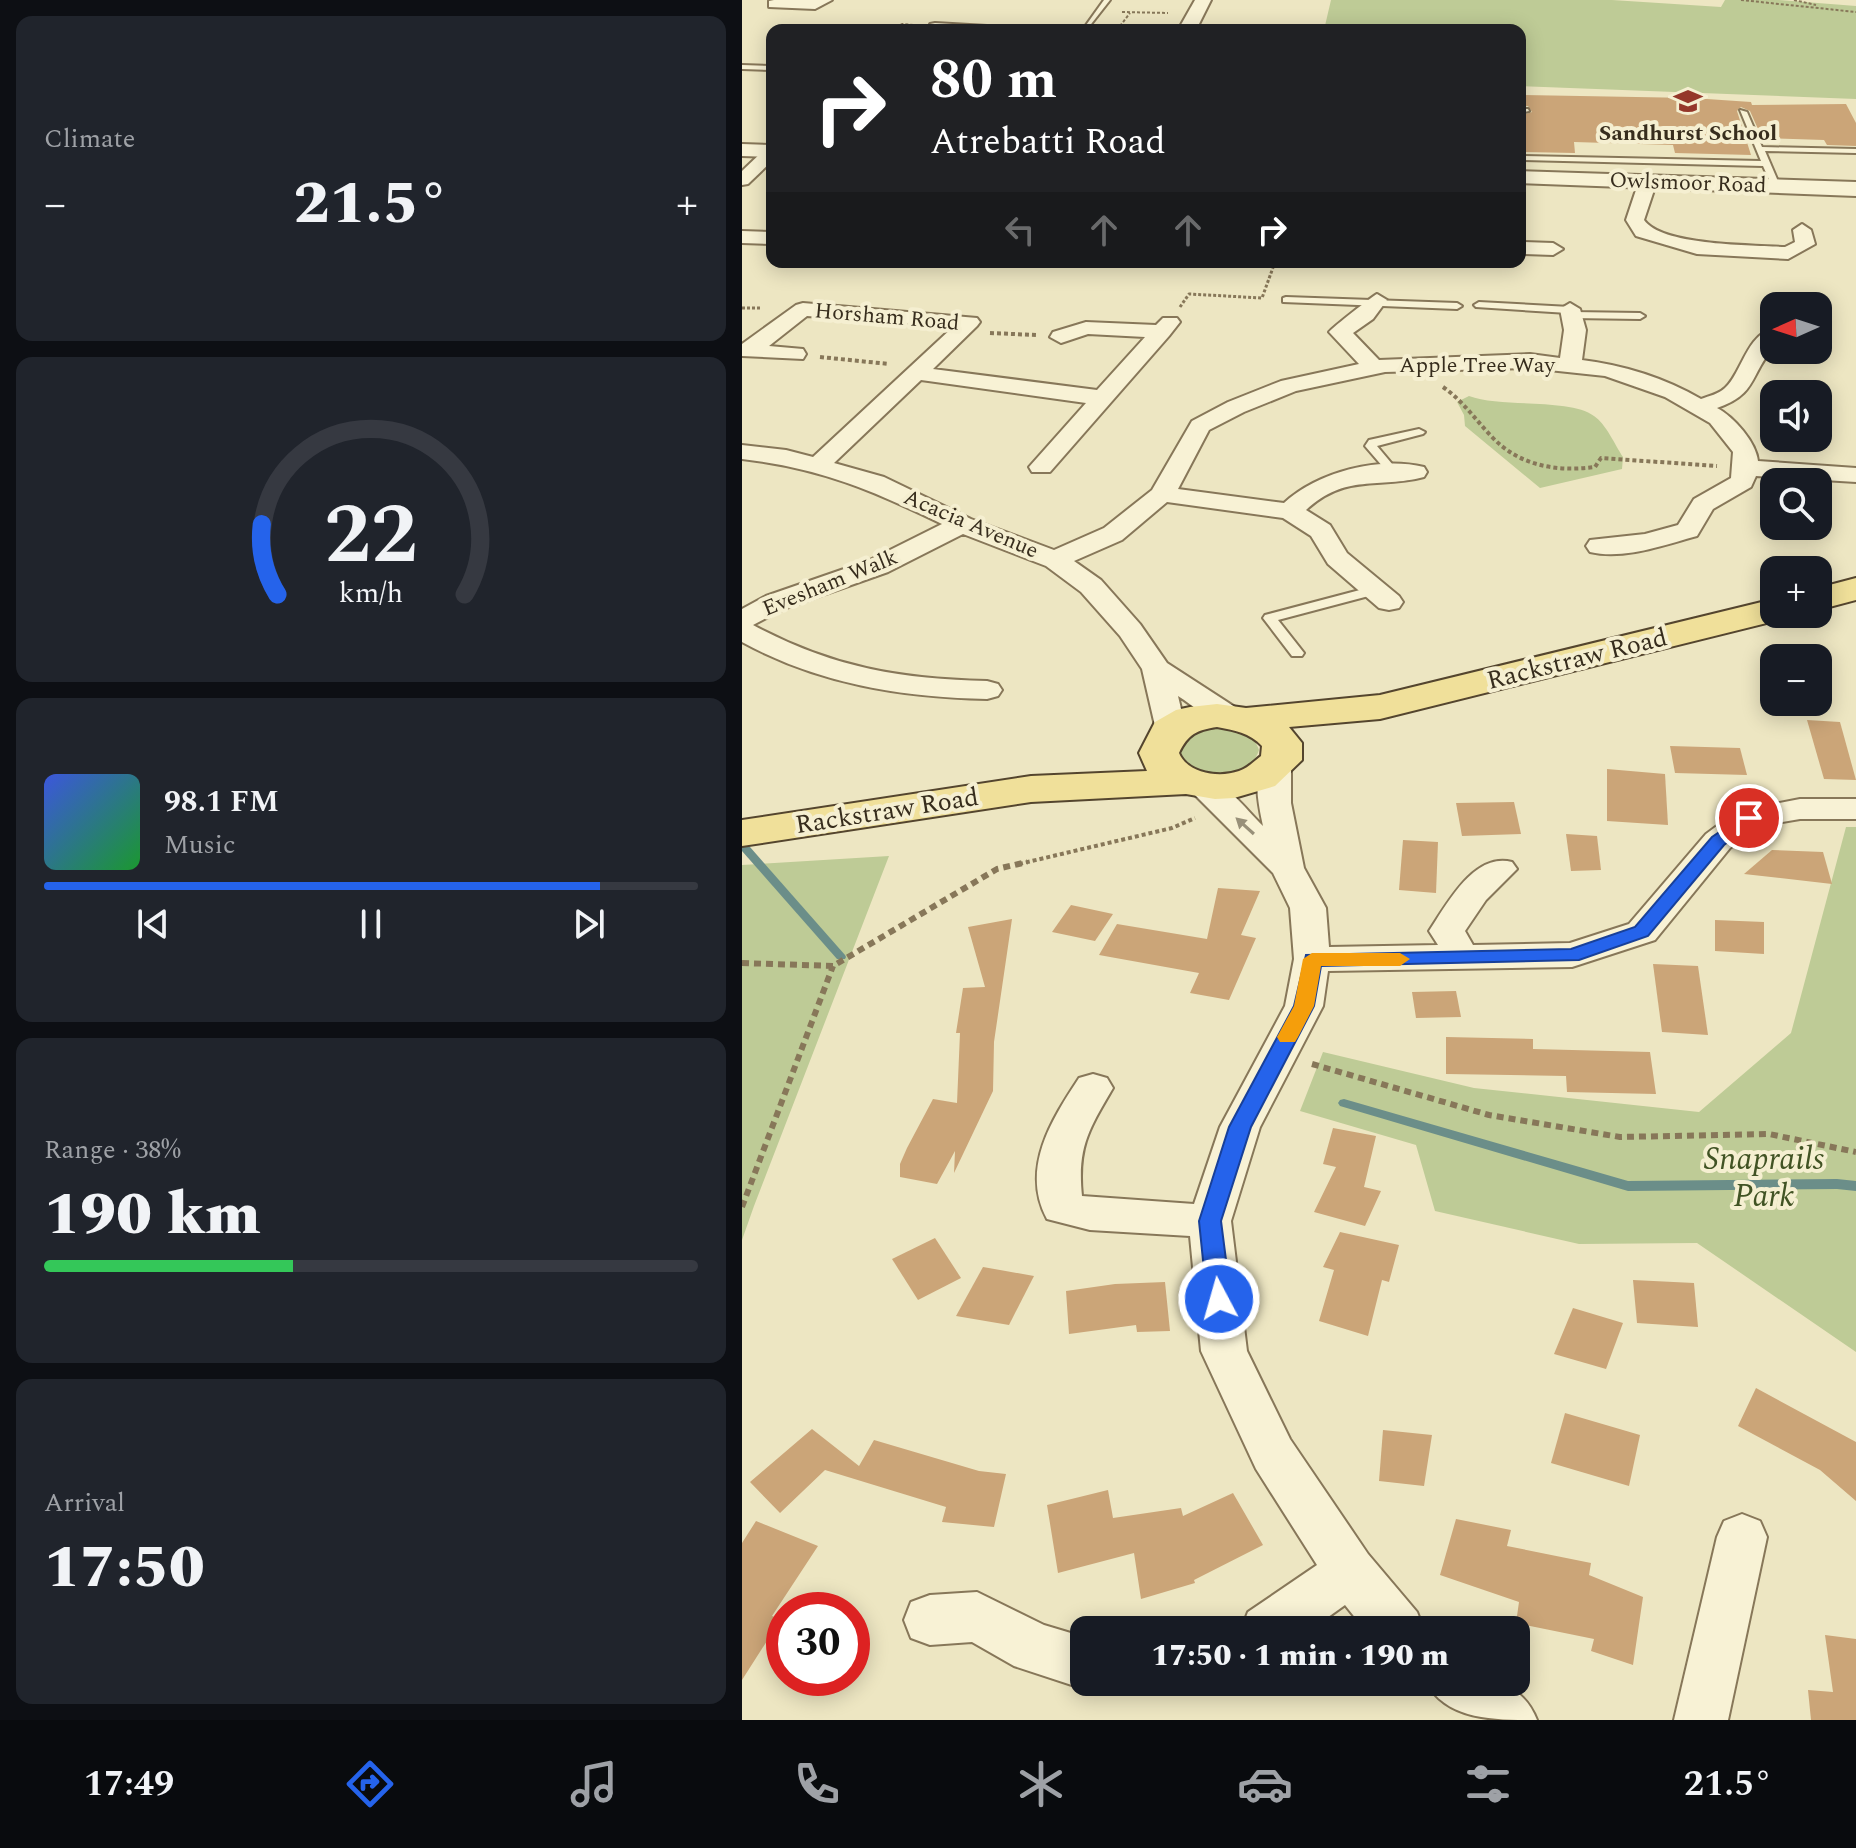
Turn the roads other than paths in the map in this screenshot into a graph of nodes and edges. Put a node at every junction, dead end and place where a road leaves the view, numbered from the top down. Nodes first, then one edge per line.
1 (825, 0) edge
2 (1107, 0) edge
3 (774, 4) dead end
4 (1089, 24) edge
5 (742, 67) edge
6 (766, 68) edge
7 (1743, 112) dead end
8 (1758, 149) junction
9 (742, 150) edge
10 (766, 151) edge
11 (1856, 151) edge
12 (766, 157) edge
13 (1526, 158) edge
14 (1767, 164) junction
15 (1526, 177) edge
16 (742, 180) edge
17 (1648, 181) junction
18 (1776, 186) junction
19 (1856, 189) edge
20 (1802, 230) dead end
21 (742, 237) edge
22 (766, 238) edge
23 (1526, 248) edge
24 (1553, 249) dead end
25 (1286, 300) dead end
26 (1376, 302) junction
27 (1479, 305) dead end
28 (1457, 306) dead end
29 (1571, 311) junction
30 (1640, 316) dead end
31 (1061, 337) road end
32 (1760, 350) edge
33 (745, 351) edge
34 (795, 354) road end
35 (1570, 365) junction
36 (1374, 367) junction
37 (919, 370) junction
38 (1102, 398) junction
39 (1698, 407) junction
40 (1419, 432) dead end
41 (742, 452) edge
42 (818, 465) junction
43 (1041, 467) dead end
44 (1746, 468) junction
45 (1404, 472) joint
46 (1856, 475) edge
47 (1162, 494) junction
48 (1290, 511) junction
49 (962, 524) junction
50 (1599, 546) dead end
51 (1055, 560) junction
52 (1856, 589) edge
53 (1832, 595) edge
54 (1382, 596) joint
55 (1760, 613) edge
56 (742, 620) edge
57 (742, 631) edge
58 (1297, 653) dead end
59 (1157, 669) junction
60 (987, 690) dead end
61 (1380, 707) junction
62 (1238, 717) junction
63 (1166, 735) junction
64 (1278, 761) junction
65 (1031, 789) junction
66 (1204, 791) junction
67 (1856, 809) edge
68 (742, 833) edge
69 (1287, 868) junction
70 (1500, 869) dead end
71 (1312, 959) junction
72 (1464, 959) junction
73 (1093, 1088) dead end
74 (1210, 1221) junction
75 (1742, 1537) dead end
76 (1350, 1571) junction
77 (1287, 1616) edge
78 (1387, 1616) edge
79 (930, 1620) dead end
80 (1070, 1659) edge
81 (1474, 1696) edge
82 (1510, 1720) edge
83 (1701, 1720) edge

1 - 3 street
2 - 4 lane
5 - 6 lane
7 - 8 lane
8 - 11 lane
8 - 14 lane
9 - 10 street
12 - 16 street
13 - 14 lane
14 - 18 lane
15 - 17 street, Owlsmoor Road
17 - 18 street, Owlsmoor Road
17 - 20 street
18 - 19 street, Owlsmoor Road
21 - 22 street
23 - 24 street
25 - 26 lane
26 - 28 lane
26 - 36 street
27 - 29 lane
29 - 30 lane
29 - 35 street
31 - 38 street
32 - 39 street
33 - 34 street, Horsham Road
33 - 37 street, Horsham Road
35 - 36 street, Apple Tree Way
35 - 39 street, Apple Tree Way
36 - 47 street, Apple Tree Way
37 - 38 street
37 - 42 street, Horsham Road
38 - 43 street
39 - 44 street, Apple Tree Way
40 - 45 lane
41 - 42 street, Acacia Avenue
42 - 49 street, Acacia Avenue
44 - 46 street
44 - 50 street
45 - 48 street
47 - 48 street
47 - 51 street, Apple Tree Way
48 - 54 street
49 - 51 street, Acacia Avenue
49 - 56 street, Evesham Walk
51 - 59 street, Acacia Avenue
52 - 53 main road
54 - 58 lane
55 - 61 main road, Rackstraw Road
57 - 60 street
59 - 62 street, Acacia Avenue
59 - 63 street, Acacia Avenue
61 - 62 main road, Rackstraw Road
61 - 64 main road, Rackstraw Road
62 - 63 main road
62 - 64 main road
63 - 65 main road, Rackstraw Road
63 - 66 main road
64 - 66 main road
64 - 69 street
65 - 66 main road, Rackstraw Road
65 - 68 main road, Rackstraw Road
69 -> 66 street
67 - 72 street
69 - 71 street
70 - 72 street
71 - 72 street
71 - 74 street
73 - 74 street
74 - 76 street
75 - 83 street
76 - 77 street
76 - 78 street
79 - 80 street
81 - 82 street

